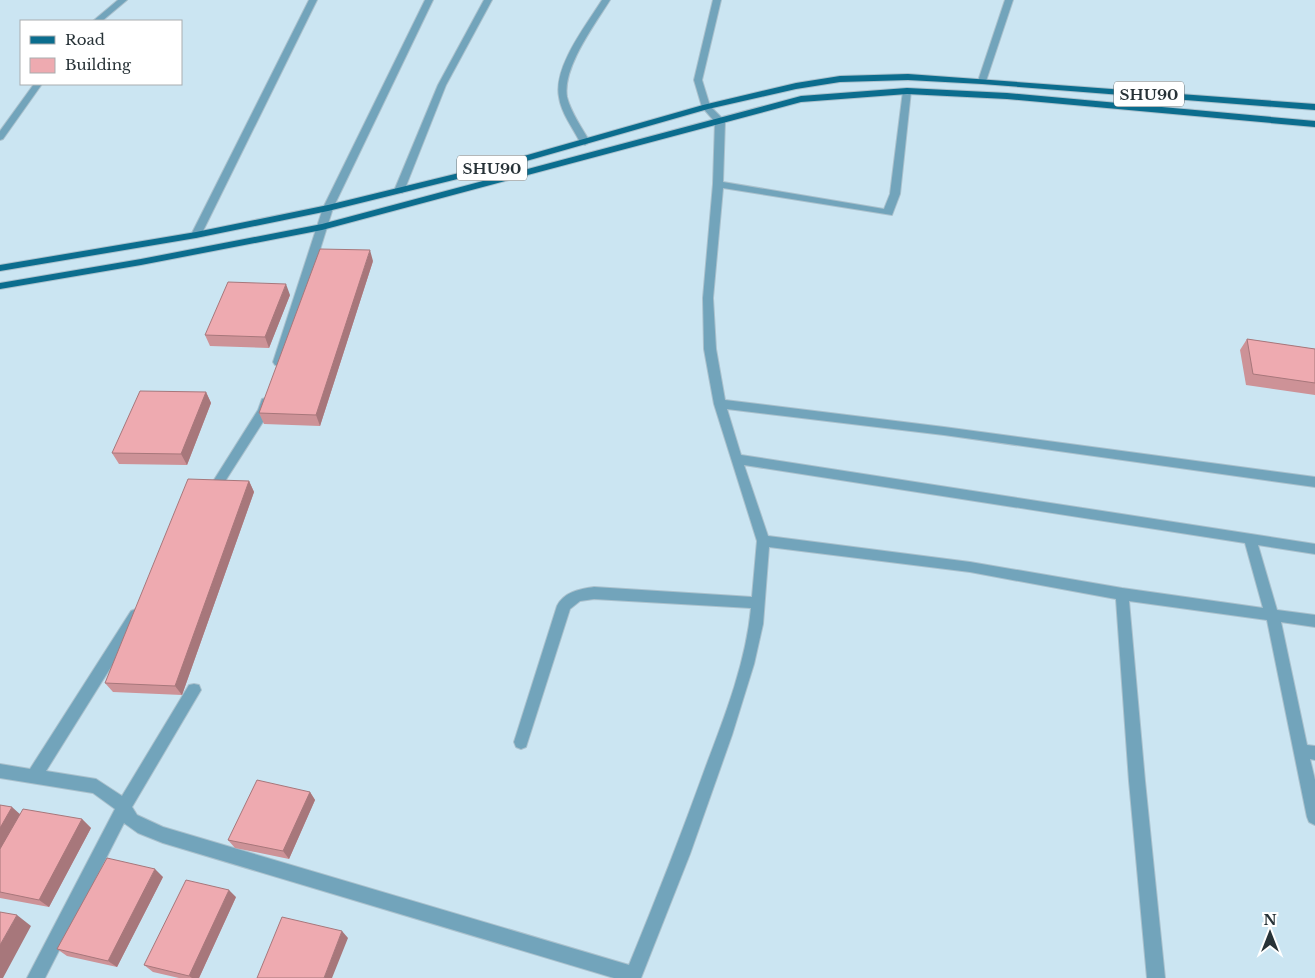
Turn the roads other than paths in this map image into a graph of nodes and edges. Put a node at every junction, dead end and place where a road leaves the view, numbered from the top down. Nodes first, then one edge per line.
1 (123, 0) edge
2 (313, 0) edge
3 (429, 0) edge
4 (488, 0) edge
5 (606, 0) edge
6 (717, 0) edge
7 (1009, 0) edge
8 (98, 20) edge
9 (982, 81) junction
10 (37, 85) edge
11 (907, 91) junction
12 (706, 107) junction
13 (1315, 107) edge
14 (720, 121) junction
15 (1315, 124) edge
16 (0, 137) edge
17 (585, 142) junction
18 (718, 184) junction
19 (399, 191) junction
20 (328, 208) junction
21 (322, 227) junction
22 (196, 234) junction
23 (0, 268) edge
24 (0, 286) edge
25 (275, 374) edge
26 (270, 393) edge
27 (720, 404) junction
28 (736, 459) junction
29 (1315, 482) edge
30 (206, 502) edge
31 (1250, 539) junction
32 (763, 541) junction
33 (1315, 549) edge
34 (1122, 594) junction
35 (144, 602) edge
36 (758, 603) junction
37 (1271, 615) junction
38 (1315, 621) edge
39 (194, 690) dead end
40 (521, 742) dead end
41 (1300, 750) junction
42 (1315, 753) edge
43 (0, 771) edge
44 (34, 776) junction
45 (124, 808) junction
46 (1315, 817) edge
47 (632, 977) edge
48 (36, 978) edge
49 (1156, 978) edge

1 - 8 street
2 - 22 street
3 - 20 street
4 - 19 street
5 - 17 street
6 - 12 street
7 - 9 street
9 - 12 main road, SHU90
9 - 13 main road, SHU90
10 - 16 street
11 - 14 main road
11 - 15 main road
11 - 18 street
12 - 14 street
12 - 17 main road, SHU90
14 - 18 street
14 - 21 main road
17 - 19 main road, SHU90
18 - 27 street
19 - 20 main road, SHU90
20 - 21 street
20 - 22 main road, SHU90
21 - 24 main road
21 - 25 street
22 - 23 main road, SHU90
26 - 30 street
27 - 28 street
27 - 29 street
28 - 31 street
28 - 32 street
31 - 33 street
31 - 37 street
32 - 34 street
32 - 36 street
34 - 37 street
34 - 49 street
35 - 44 street
36 - 40 street
36 - 47 street
37 - 38 street
37 - 41 street
39 - 45 street
41 - 42 street
41 - 46 street
43 - 44 street
44 - 45 street
45 - 47 street
45 - 48 street

